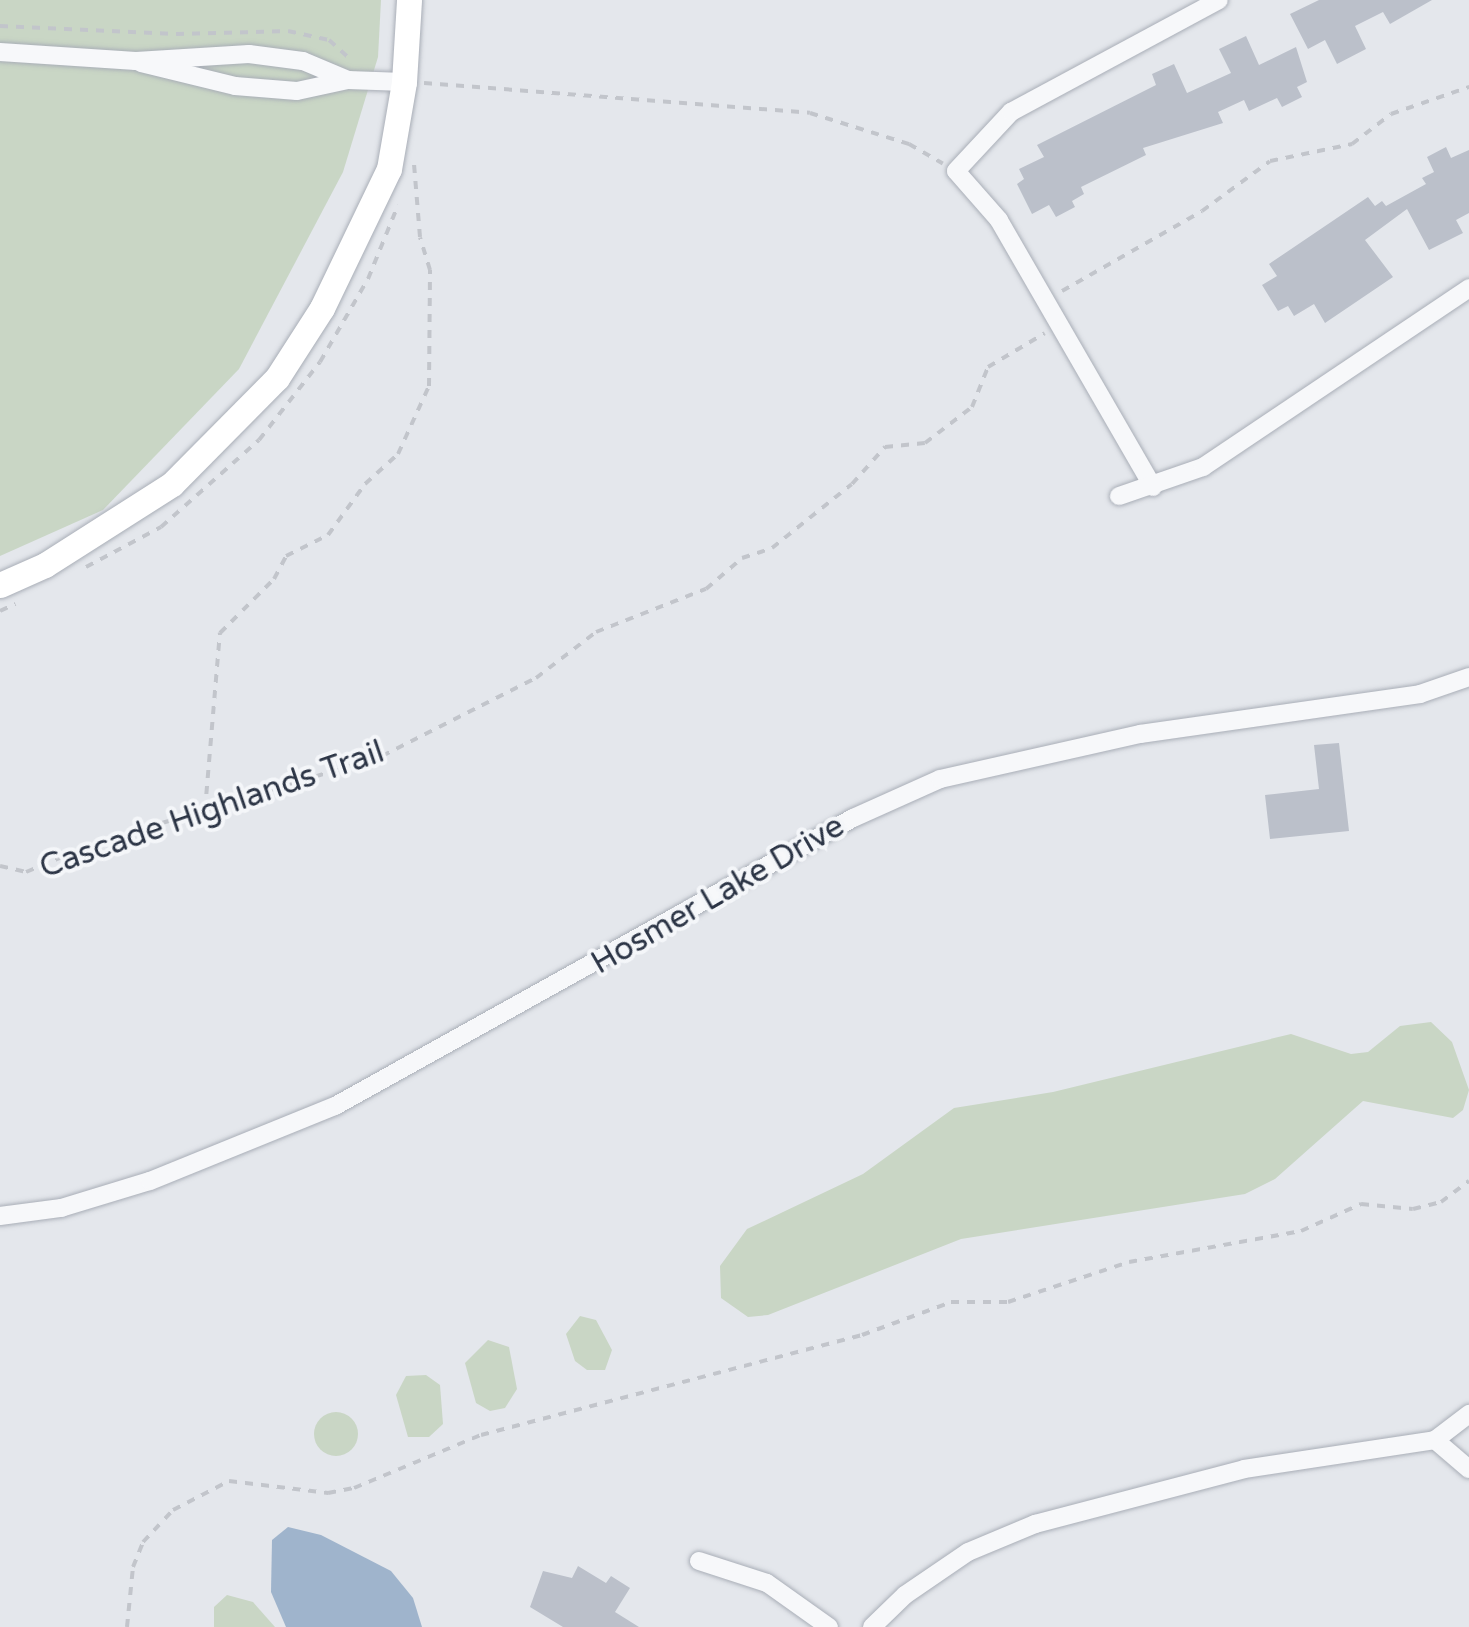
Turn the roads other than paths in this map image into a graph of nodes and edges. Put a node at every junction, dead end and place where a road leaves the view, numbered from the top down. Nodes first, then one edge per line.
1 (409, 0) edge
2 (1220, 0) edge
3 (0, 52) edge
4 (136, 62) junction
5 (353, 80) junction
6 (404, 82) junction
7 (1469, 288) edge
8 (1152, 486) junction
9 (1120, 496) dead end
10 (0, 585) edge
11 (1469, 677) edge
12 (0, 1216) edge
13 (1469, 1414) edge
14 (1435, 1440) junction
15 (1469, 1469) edge
16 (699, 1560) dead end
17 (829, 1627) edge
18 (872, 1627) edge

1 - 6 street
2 - 8 street
3 - 4 street
4 - 5 street
4 - 5 street
5 - 6 street
6 - 10 street
7 - 8 street
8 - 9 street
11 - 12 street, Hosmer Lake Drive
13 - 14 street
14 - 15 street
14 - 18 street
16 - 17 street

